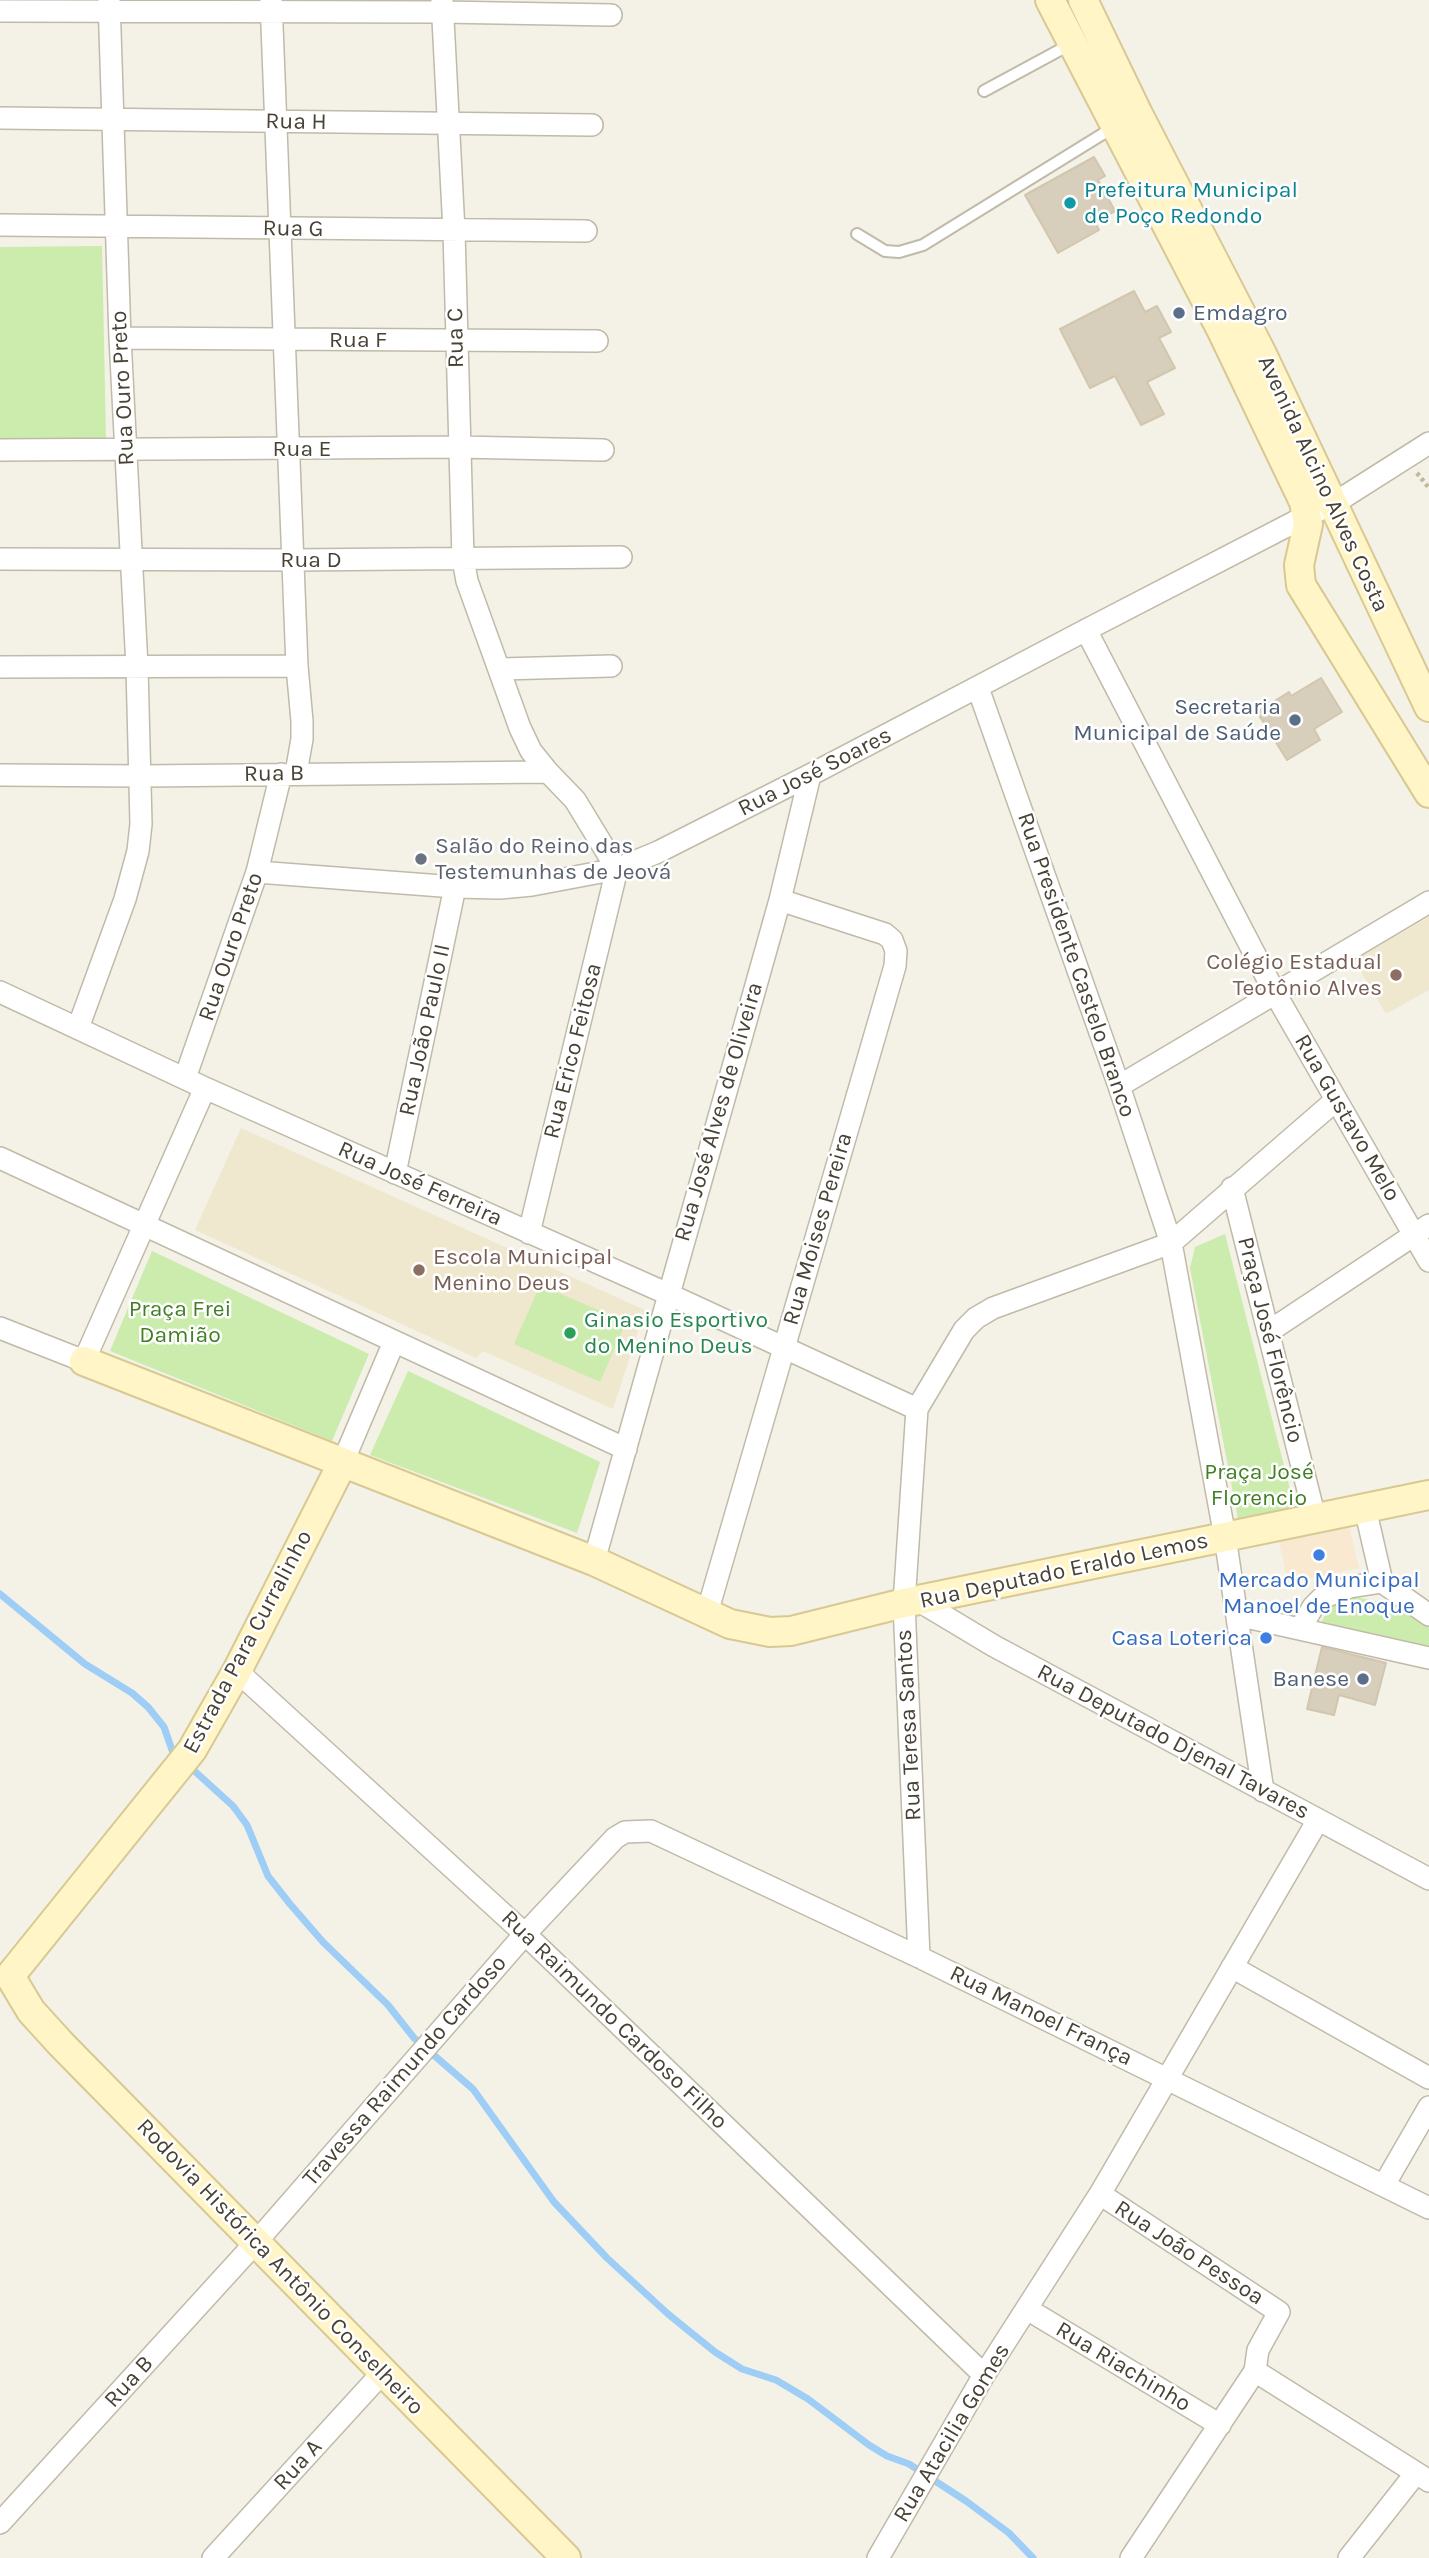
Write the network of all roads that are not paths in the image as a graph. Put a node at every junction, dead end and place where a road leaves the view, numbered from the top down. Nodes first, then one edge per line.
1 (1050, 0) edge
2 (1083, 0) edge
3 (109, 6) edge
4 (271, 6) edge
5 (442, 6) edge
6 (0, 11) edge
7 (611, 15) dead end
8 (1085, 36) junction
9 (984, 91) dead end
10 (0, 118) edge
11 (112, 120) junction
12 (1127, 120) junction
13 (276, 121) junction
14 (448, 124) junction
15 (592, 125) dead end
16 (0, 225) edge
17 (116, 226) junction
18 (280, 228) junction
19 (454, 231) junction
20 (586, 232) dead end
21 (857, 234) dead end
22 (120, 338) junction
23 (283, 340) junction
24 (456, 340) junction
25 (597, 341) dead end
26 (1429, 443) edge
27 (459, 447) junction
28 (288, 449) junction
29 (0, 450) edge
30 (125, 450) junction
31 (603, 450) dead end
32 (1321, 509) junction
33 (621, 557) dead end
34 (0, 559) edge
35 (463, 559) junction
36 (132, 560) junction
37 (294, 560) junction
38 (1086, 630) junction
39 (297, 666) junction
40 (611, 666) dead end
41 (0, 667) edge
42 (137, 667) junction
43 (501, 670) junction
44 (978, 688) junction
45 (1429, 707) edge
46 (548, 772) junction
47 (288, 774) junction
48 (0, 775) edge
49 (810, 775) junction
50 (141, 776) junction
51 (1426, 782) edge
52 (617, 869) junction
53 (257, 872) junction
54 (455, 887) junction
55 (779, 900) junction
56 (1429, 902) edge
57 (0, 992) edge
58 (1276, 995) junction
59 (78, 1028) junction
60 (185, 1079) junction
61 (1119, 1086) junction
62 (205, 1088) junction
63 (1336, 1100) junction
64 (0, 1158) edge
65 (395, 1173) junction
66 (1232, 1188) junction
67 (145, 1224) junction
68 (1422, 1229) edge
69 (529, 1234) junction
70 (1171, 1243) junction
71 (1429, 1261) edge
72 (668, 1294) junction
73 (0, 1328) edge
74 (1268, 1332) junction
75 (394, 1342) junction
76 (784, 1347) junction
77 (84, 1361) junction
78 (917, 1409) junction
79 (626, 1449) junction
80 (342, 1464) junction
81 (1429, 1495) edge
82 (1365, 1508) junction
83 (1315, 1518) junction
84 (1225, 1537) junction
85 (594, 1561) junction
86 (1382, 1582) junction
87 (911, 1602) junction
88 (707, 1613) junction
89 (1237, 1615) junction
90 (1429, 1615) edge
91 (1300, 1629) junction
92 (1429, 1658) edge
93 (237, 1671) junction
94 (1263, 1791) junction
95 (1318, 1820) junction
96 (650, 1831) joint
97 (1429, 1880) edge
98 (525, 1934) junction
99 (919, 1956) junction
100 (1232, 1967) junction
101 (5, 1976) edge
102 (1167, 2077) junction
103 (1429, 2078) edge
104 (1429, 2107) edge
105 (1384, 2185) junction
106 (1100, 2194) junction
107 (1429, 2208) edge
108 (257, 2241) junction
109 (1027, 2309) junction
110 (1255, 2371) junction
111 (383, 2372) junction
112 (984, 2375) junction
113 (1220, 2425) junction
114 (1423, 2477) edge
115 (0, 2523) edge
116 (552, 2553) edge
117 (213, 2558) edge
118 (878, 2558) edge
119 (1131, 2558) edge
120 (1349, 2558) edge

1 - 8 street, Avenida Alcino Alves Costa
2 - 8 street, Avenida Alcino Alves Costa
3 - 4 street
3 - 6 street
3 - 11 street, Rua Ouro Preto
4 - 5 street
4 - 13 street, Rua Ouro Preto
5 - 7 street
5 - 14 street, Rua C
8 - 9 lane
8 - 12 street, Avenida Alcino Alves Costa
10 - 11 street, Rua H
11 - 13 street, Rua H
11 - 17 street, Rua Ouro Preto
12 - 21 lane
12 - 32 street, Avenida Alcino Alves Costa
13 - 14 street, Rua H
13 - 18 street, Rua Ouro Preto
14 - 15 street, Rua H
14 - 19 street, Rua C
16 - 17 street, Rua G
17 - 18 street, Rua G
17 - 22 street, Rua Ouro Preto
18 - 19 street, Rua G
18 - 23 street, Rua Ouro Preto
19 - 20 street, Rua G
19 - 24 street, Rua C
22 - 23 street, Rua F
22 - 30 street, Rua Ouro Preto
23 - 24 street, Rua F
23 - 28 street, Rua Ouro Preto
24 - 25 street, Rua F
24 - 27 street, Rua C
26 - 32 street, Rua José Soares
27 - 28 street, Rua E
27 - 31 street, Rua E
27 - 35 street, Rua C
28 - 30 street, Rua E
28 - 37 street, Rua Ouro Preto
29 - 30 street, Rua E
30 - 36 street, Rua Ouro Preto
32 - 38 street, Rua José Soares
32 - 45 street, Avenida Alcino Alves Costa
32 - 51 street, Avenida Alcino Alves Costa
33 - 35 street, Rua D
34 - 36 street, Rua D
35 - 37 street, Rua D
35 - 43 street, Rua C
36 - 37 street, Rua D
36 - 42 street, Rua Ouro Preto
37 - 39 street, Rua Ouro Preto
38 - 44 street, Rua José Soares
38 - 58 street, Rua Gustavo Melo
39 - 42 street
39 - 47 street, Rua Ouro Preto
40 - 43 street
41 - 42 street
42 - 50 street, Rua Ouro Preto
43 - 46 street, Rua C
44 - 49 street, Rua José Soares
44 - 61 street, Rua Presidente Castelo Branco
46 - 47 street, Rua B
46 - 52 street, Rua C
47 - 50 street, Rua B
47 - 53 street, Rua Ouro Preto
48 - 50 street, Rua B
49 - 52 street, Rua José Soares
49 - 55 street, Rua José Alves de Oliveira
50 - 59 street, Rua Ouro Preto
52 - 54 street, Rua José Soares
52 - 69 street, Rua Erico Feitosa
53 - 54 street, Rua José Soares
53 - 60 street, Rua Ouro Preto
54 - 65 street, Rua João Paulo II
55 - 72 street, Rua José Alves de Oliveira
55 - 76 street, Rua Moises Pereira
56 - 58 street
57 - 59 street, Rua José Ferreira
58 - 61 street
58 - 63 street, Rua Gustavo Melo
59 - 60 street, Rua José Ferreira
60 - 62 street, Rua José Ferreira
61 - 70 street, Rua Presidente Castelo Branco
62 - 65 street, Rua José Ferreira
62 - 67 street
63 - 66 street
63 - 68 street, Rua Gustavo Melo
64 - 67 street
65 - 69 street, Rua José Ferreira
66 - 70 street
66 - 74 street, Praça José Florêncio
67 - 75 street
67 - 77 street
68 - 71 street, Rua Gustavo Melo
68 - 74 street
69 - 72 street, Rua José Ferreira
70 - 78 street
70 - 84 street
72 - 76 street, Rua José Ferreira
72 - 79 street, Rua José Alves de Oliveira
73 - 77 street
74 - 83 street, Praça José Florêncio
75 - 79 street
75 - 80 street
76 - 78 street, Rua José Ferreira
76 - 88 street, Rua Moises Pereira
77 - 80 street
78 - 87 street, Rua Teresa Santos
79 - 85 street
80 - 85 street
80 - 93 street, Estrada Para Curralinho
81 - 82 street
82 - 83 street
82 - 86 street
83 - 84 street
84 - 87 street, Rua Deputado Eraldo Lemos
84 - 89 street
85 - 88 street
86 - 90 street
86 - 91 street
87 - 88 street, Rua Deputado Eraldo Lemos
87 - 94 street, Rua Deputado Djenal Tavares
87 - 99 street, Rua Teresa Santos
89 - 91 street
89 - 94 street
91 - 92 street
93 - 98 street, Rua Raimundo Cardoso Filho
93 - 101 street, Estrada Para Curralinho
94 - 95 street, Rua Deputado Djenal Tavares
95 - 97 street, Rua Deputado Djenal Tavares
95 - 100 street, Rua Atacilia Gomes
96 - 98 street, Travessa Raimundo Cardoso
96 - 99 street, Rua Manoel França
98 - 108 street, Travessa Raimundo Cardoso
98 - 112 street, Rua Raimundo Cardoso Filho
99 - 102 street, Rua Manoel França
100 - 102 street, Rua Atacilia Gomes
100 - 103 street
101 - 108 street, Rodovia Histórica Antônio Conselheiro
102 - 105 street, Rua Manoel França
102 - 106 street, Rua Atacilia Gomes
104 - 105 street
105 - 107 street, Rua Manoel França
106 - 109 street, Rua Atacilia Gomes
106 - 110 street, Rua João Pessoa
108 - 111 street, Rodovia Histórica Antônio Conselheiro
108 - 115 street, Rua B
109 - 112 street, Rua Atacilia Gomes
109 - 113 street, Rua Riachinho
110 - 113 street
110 - 114 street
111 - 116 street, Rodovia Histórica Antônio Conselheiro
111 - 117 street, Rua A
112 - 118 street, Rua Atacilia Gomes
113 - 119 street
114 - 120 street

